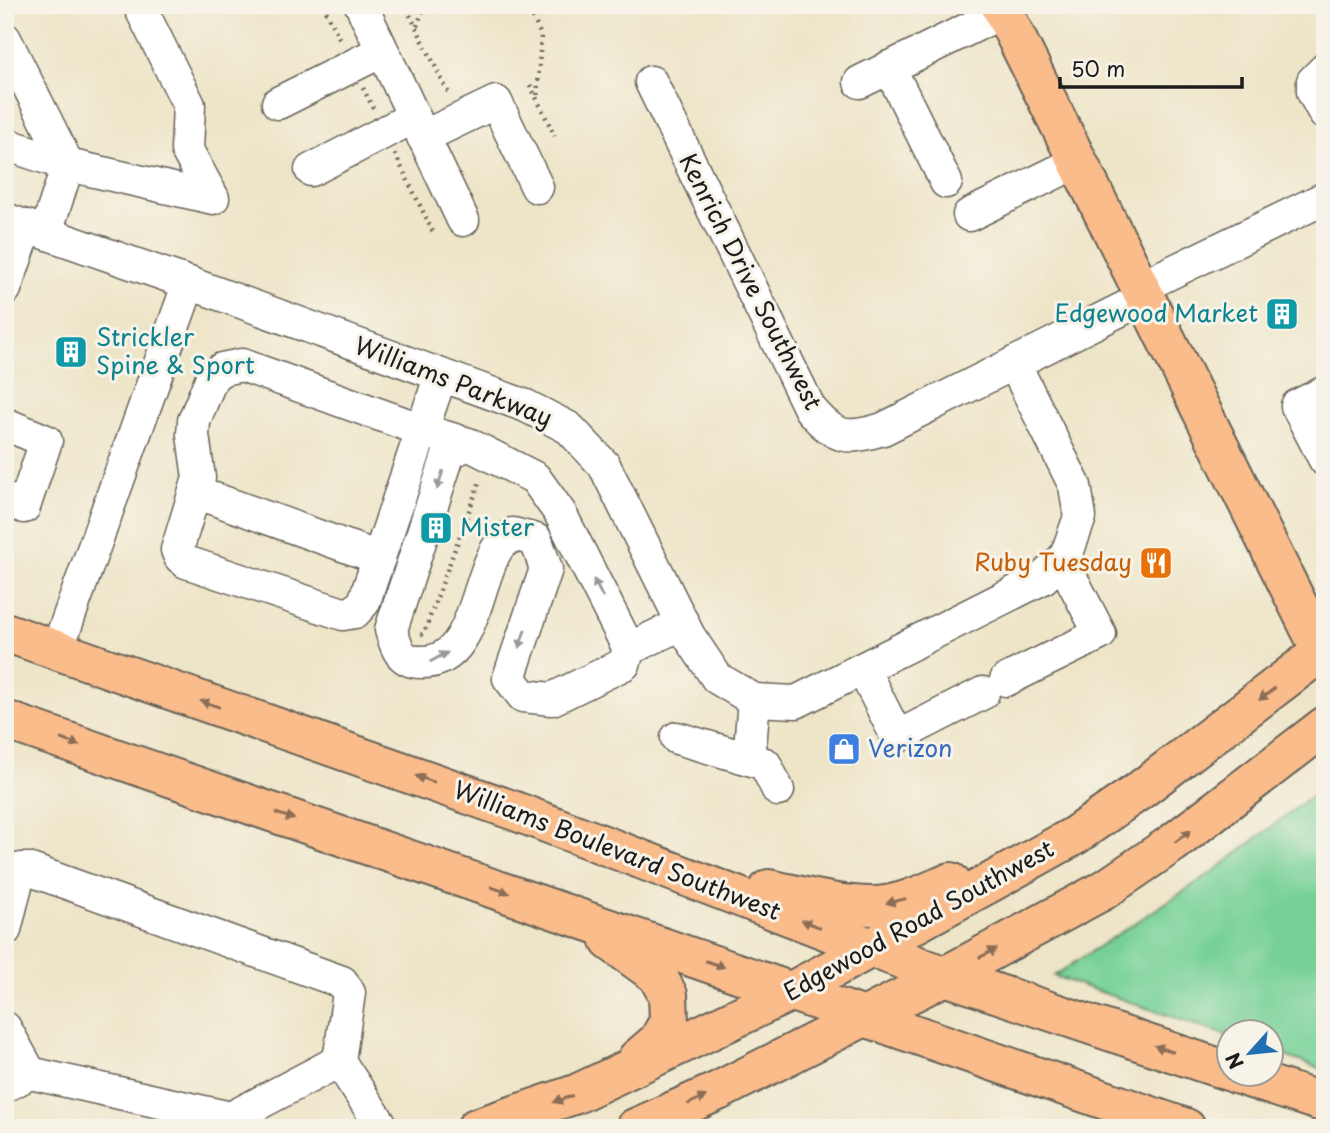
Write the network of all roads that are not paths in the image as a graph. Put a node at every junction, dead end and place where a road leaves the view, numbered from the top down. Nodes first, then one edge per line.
1 (139, 5) edge
2 (361, 5) edge
3 (1001, 9) edge
4 (5, 39) edge
5 (383, 51) junction
6 (890, 67) junction
7 (1325, 69) edge
8 (651, 82) dead end
9 (860, 82) dead end
10 (278, 103) dead end
11 (1325, 114) edge
12 (419, 127) junction
13 (5, 144) edge
14 (1077, 162) junction
15 (68, 165) junction
16 (311, 170) dead end
17 (946, 182) dead end
18 (537, 187) dead end
19 (1325, 198) edge
20 (969, 215) dead end
21 (463, 220) dead end
22 (26, 226) edge
23 (189, 283) junction
24 (5, 289) edge
25 (1142, 293) junction
26 (1014, 363) junction
27 (441, 375) junction
28 (1325, 392) edge
29 (5, 424) edge
30 (422, 430) junction
31 (478, 449) junction
32 (1325, 460) edge
33 (194, 492) junction
34 (5, 499) edge
35 (379, 558) junction
36 (1062, 560) junction
37 (686, 630) junction
38 (5, 632) edge
39 (629, 649) junction
40 (57, 650) junction
41 (1323, 653) edge
42 (863, 669) junction
43 (754, 700) junction
44 (5, 720) edge
45 (1325, 726) edge
46 (677, 738) dead end
47 (748, 759) junction
48 (778, 790) dead end
49 (1074, 836) junction
50 (673, 872) junction
51 (574, 916) junction
52 (5, 930) edge
53 (870, 947) junction
54 (945, 976) junction
55 (792, 991) junction
56 (865, 1016) junction
57 (5, 1028) edge
58 (339, 1061) junction
59 (1214, 1066) edge
60 (625, 1070) junction
61 (18, 1079) edge
62 (1280, 1088) edge
63 (1325, 1103) edge
64 (383, 1128) edge
65 (476, 1128) edge
66 (635, 1128) edge
67 (1186, 1128) edge

1 - 15 street
2 - 5 street
3 - 6 street
3 - 14 main road
4 - 15 street
5 - 10 street
5 - 12 street
6 - 9 street
6 - 17 street
7 - 11 street
8 - 26 street, Kenrich Drive Southwest
12 - 16 street
12 - 18 street
12 - 21 street
13 - 15 street
14 - 20 street
14 - 25 main road
15 - 22 street
19 - 25 street, Kenrich Drive Southwest
22 - 23 street, Williams Parkway
22 - 24 street
23 - 27 street, Williams Parkway
23 - 40 street
25 - 26 street, Kenrich Drive Southwest
25 - 41 main road
26 - 36 street
27 - 30 street
27 - 37 street, Williams Parkway
28 - 32 street
29 - 34 street
30 - 31 street
30 - 33 street
30 - 35 street
39 -> 31 street
31 -> 39 street
33 - 35 street
33 - 35 street
36 - 42 street
36 - 42 street
37 - 39 street
37 - 43 street, Williams Parkway
38 - 40 main road, Williams Boulevard Southwest
50 -> 40 main road, Williams Boulevard Southwest
41 -> 49 main road, Edgewood Road Southwest
42 - 43 street
43 - 47 street
44 -> 51 main road
54 -> 45 main road
46 - 47 street
47 - 48 street
49 -> 50 main road
49 - 53 main road, Edgewood Road Southwest
53 -> 50 main road, Williams Boulevard Southwest
51 -> 55 main road
51 - 60 main road
52 - 58 street
53 - 54 main road, Williams Boulevard Southwest
53 - 55 main road, Edgewood Road Southwest
54 - 56 main road
59 -> 54 main road, Williams Boulevard Southwest
55 - 56 main road
55 - 60 main road, Edgewood Road Southwest
66 -> 56 main road
56 - 67 main road
57 - 61 street
58 - 61 street
58 - 64 street
60 -> 65 main road, Edgewood Road Southwest
62 - 63 main road

